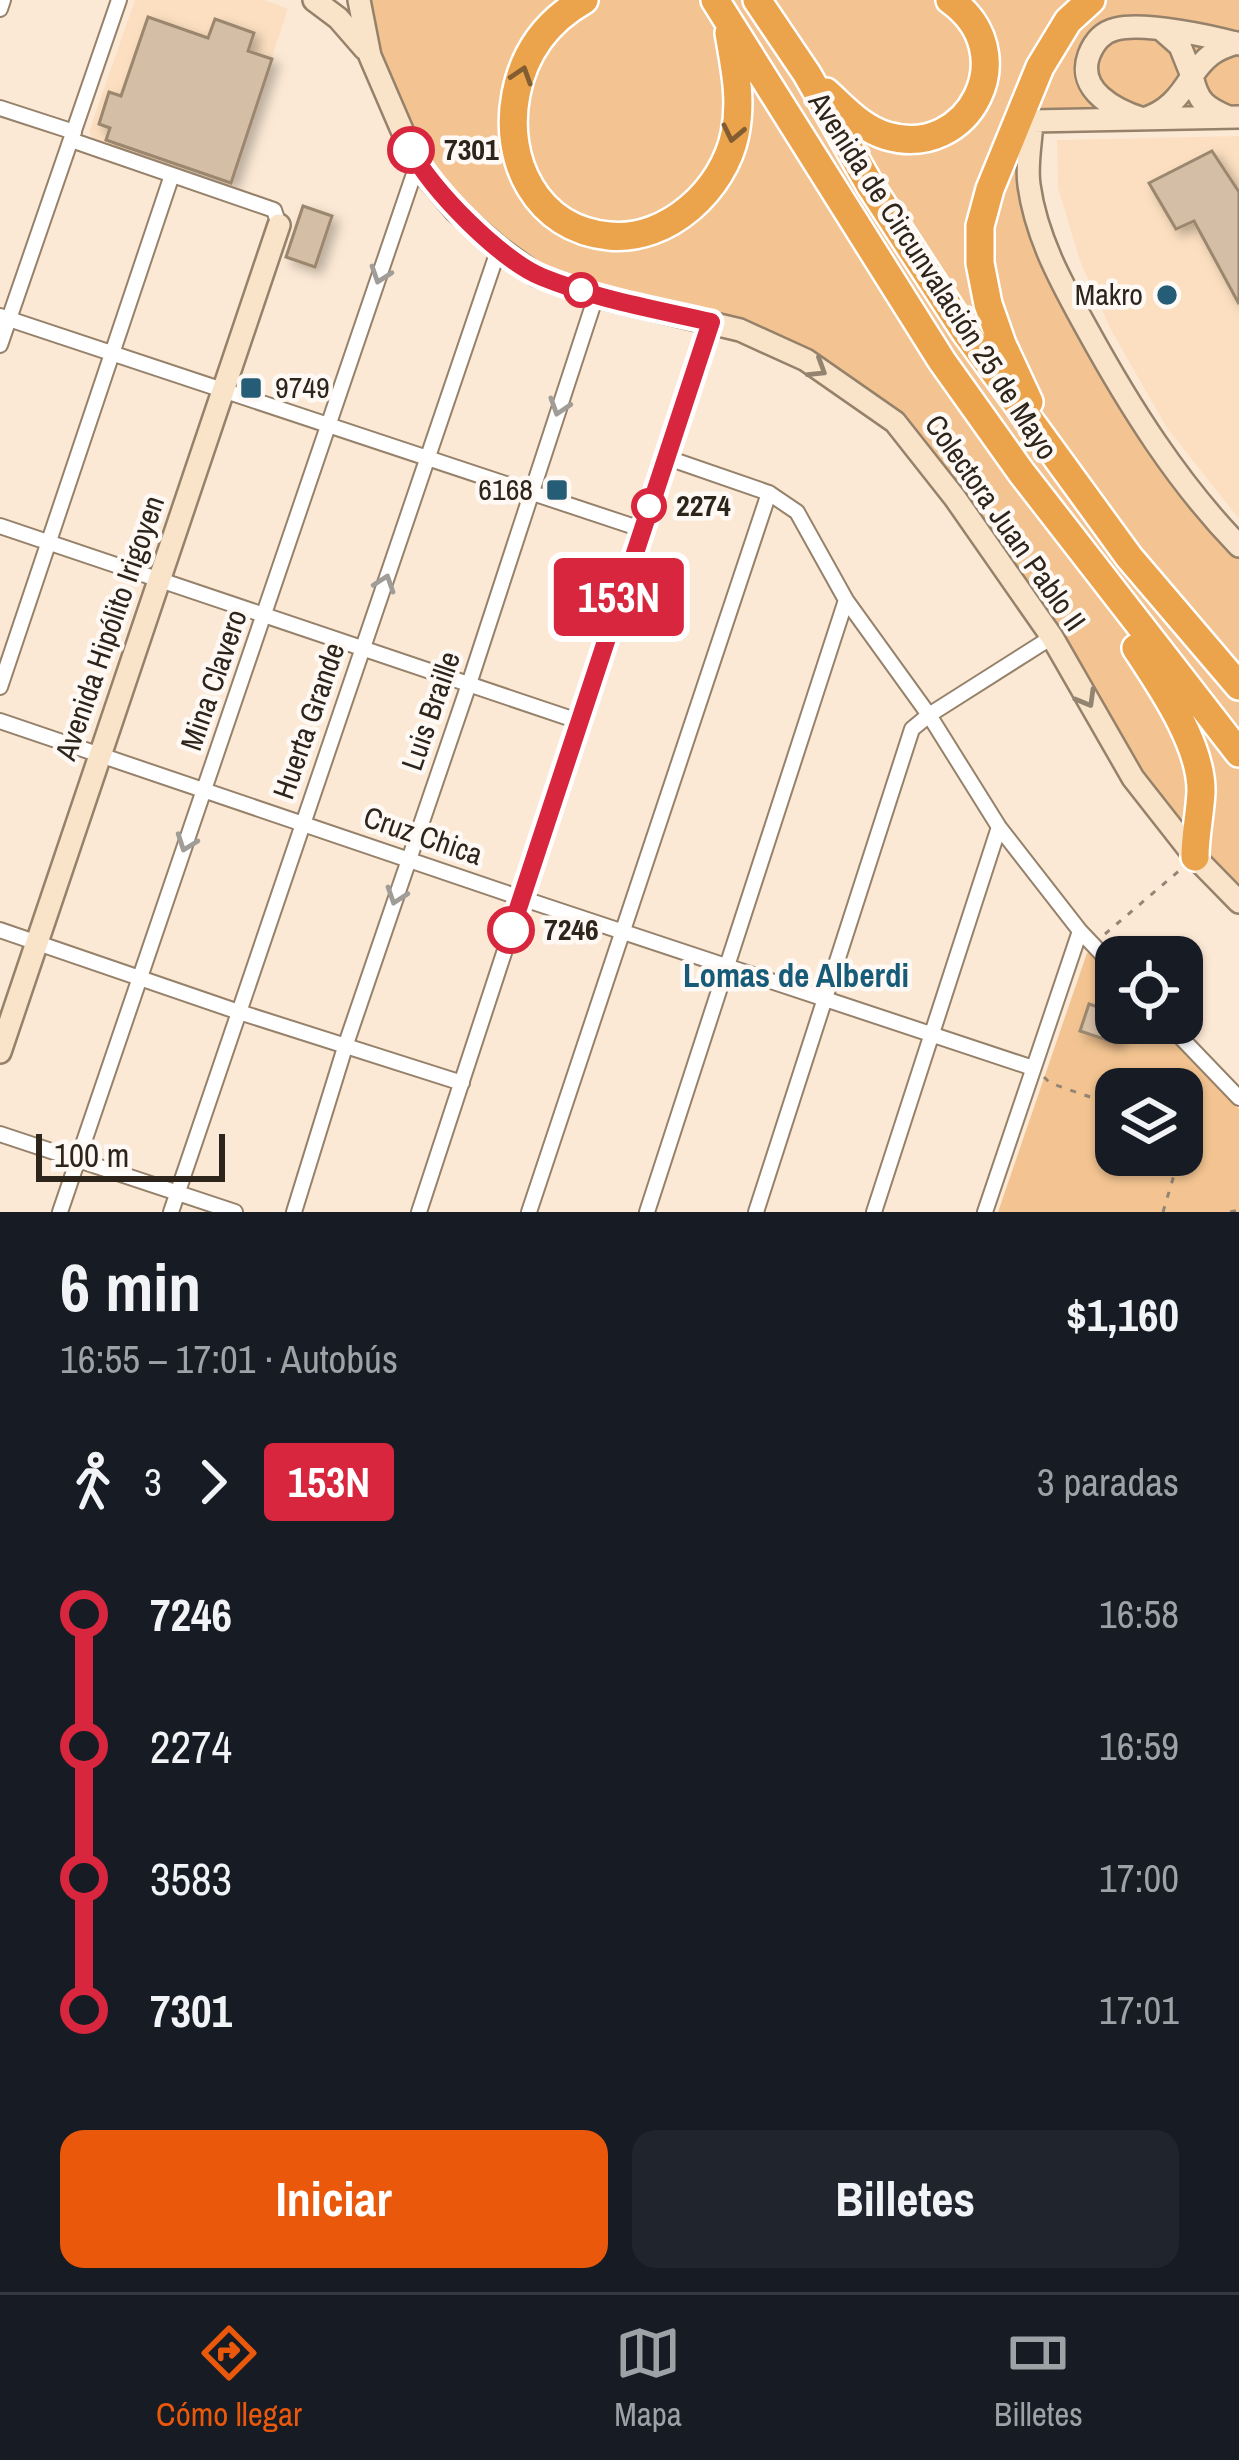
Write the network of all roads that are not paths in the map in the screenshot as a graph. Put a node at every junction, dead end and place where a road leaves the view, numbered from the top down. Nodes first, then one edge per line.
1 (3, 0) edge
2 (119, 0) edge
3 (314, 0) edge
4 (359, 0) edge
5 (584, 0) edge
6 (757, 0) edge
7 (950, 0) edge
8 (1091, 0) edge
9 (0, 9) edge
10 (721, 9) edge
11 (1162, 31) junction
12 (1238, 44) edge
13 (370, 56) junction
14 (1040, 67) junction
15 (807, 74) junction
16 (1192, 76) junction
17 (0, 108) edge
18 (1234, 117) edge
19 (1143, 119) junction
20 (1032, 121) junction
21 (72, 136) junction
22 (418, 165) junction
23 (172, 175) junction
24 (279, 224) joint
25 (499, 248) junction
26 (596, 296) junction
27 (4, 318) edge
28 (711, 322) junction
29 (0, 345) edge
30 (112, 353) junction
31 (223, 390) junction
32 (329, 425) junction
33 (1046, 445) junction
34 (665, 457) junction
35 (427, 458) junction
36 (532, 492) junction
37 (769, 493) junction
38 (0, 526) edge
39 (641, 529) junction
40 (48, 542) junction
41 (1239, 546) edge
42 (159, 580) junction
43 (846, 600) junction
44 (1121, 604) junction
45 (264, 615) junction
46 (1052, 638) junction
47 (362, 648) junction
48 (469, 684) junction
49 (0, 686) edge
50 (1239, 686) edge
51 (929, 715) junction
52 (0, 721) edge
53 (578, 721) junction
54 (1239, 752) edge
55 (98, 754) junction
56 (205, 790) junction
57 (303, 824) junction
58 (999, 827) junction
59 (1195, 857) junction
60 (408, 860) junction
61 (521, 898) junction
62 (1239, 902) edge
63 (0, 929) edge
64 (622, 932) junction
65 (1080, 932) junction
66 (37, 942) junction
67 (1095, 947) edge
68 (727, 966) junction
69 (139, 977) junction
70 (825, 999) junction
71 (239, 1012) junction
72 (933, 1034) junction
73 (346, 1044) junction
74 (1187, 1044) edge
75 (0, 1052) edge
76 (1034, 1068) junction
77 (462, 1083) junction
78 (1239, 1098) edge
79 (0, 1133) edge
80 (79, 1160) junction
81 (177, 1193) junction
82 (61, 1212) edge
83 (171, 1212) edge
84 (236, 1212) edge
85 (294, 1212) edge
86 (419, 1212) edge
87 (529, 1212) edge
88 (647, 1212) edge
89 (756, 1212) edge
90 (874, 1212) edge
91 (985, 1212) edge

1 - 9 street
2 - 21 street
3 - 13 main road
4 - 13 main road, Colectora Juan Pablo II
10 -> 5 highway
6 - 15 highway, Avenida de Circunvalación 25 de Mayo
7 - 15 highway
8 - 14 highway
10 - 44 highway, Avenida de Circunvalación 25 de Mayo
11 - 12 main road
11 - 16 main road
11 - 19 main road
12 - 16 main road
13 - 22 main road, Colectora Juan Pablo II
14 - 20 highway
14 - 33 highway
15 - 33 highway, Avenida de Circunvalación 25 de Mayo
16 - 18 main road
16 - 19 main road
17 - 21 street
18 - 19 main road
19 - 20 main road
20 - 41 main road
21 - 23 street
21 - 27 street
22 - 25 main road, Colectora Juan Pablo II
22 -> 32 street, Mina Clavero
23 - 24 street
23 - 30 street
24 - 31 main road, Avenida Hipólito Irigoyen
25 - 26 main road, Colectora Juan Pablo II
25 - 35 street, Huerta Grande
26 - 28 main road, Colectora Juan Pablo II
26 -> 36 street, Luis Braille
27 - 29 street
27 - 30 street
28 - 34 street
28 -> 46 main road, Colectora Juan Pablo II
30 - 31 street
30 - 40 street
31 - 32 street
31 - 42 main road, Avenida Hipólito Irigoyen
32 - 35 street
32 - 45 street, Mina Clavero
33 - 50 highway, Avenida de Circunvalación 25 de Mayo
34 - 37 street
34 - 39 street
35 - 36 street
47 -> 35 street, Huerta Grande
36 - 39 street
36 - 48 street, Luis Braille
37 - 43 street
37 - 64 street
38 - 40 street
39 - 53 street
40 - 42 street
40 - 49 street
42 - 45 street
42 - 55 main road, Avenida Hipólito Irigoyen
43 - 51 street
43 - 68 street
44 - 54 highway, Avenida de Circunvalación 25 de Mayo
44 - 59 highway
45 - 47 street
45 - 56 street, Mina Clavero
46 - 51 street
46 -> 59 main road, Colectora Juan Pablo II
47 - 48 street
47 - 57 street, Huerta Grande
48 - 53 street
48 - 60 street, Luis Braille
51 - 58 street
51 - 70 street
52 - 55 street, Cruz Chica
53 - 61 street
55 - 56 street, Cruz Chica
55 - 66 main road, Avenida Hipólito Irigoyen
56 - 57 street, Cruz Chica
56 -> 69 street, Mina Clavero
57 - 60 street, Cruz Chica
57 - 71 street, Huerta Grande
58 - 65 street
58 - 72 street
59 - 62 main road, Colectora Juan Pablo II
60 - 61 street, Cruz Chica
60 -> 73 street, Luis Braille
61 - 64 street, Cruz Chica
61 - 77 street
63 - 66 street
64 - 68 street, Cruz Chica
64 - 87 street
65 - 67 street
65 - 76 street
66 - 69 street
66 - 75 main road, Avenida Hipólito Irigoyen
68 - 70 street, Cruz Chica
68 - 88 street
69 - 71 street
69 - 80 street, Mina Clavero
70 - 72 street, Cruz Chica
70 - 89 street
71 - 73 street
71 - 81 street, Huerta Grande
72 - 76 street, Cruz Chica
72 - 90 street
73 - 77 street
73 - 85 street, Luis Braille
74 - 78 street
76 - 91 street
77 - 86 street
79 - 80 street
80 - 81 street
80 - 82 street, Mina Clavero
81 - 83 street, Huerta Grande
81 - 84 street

